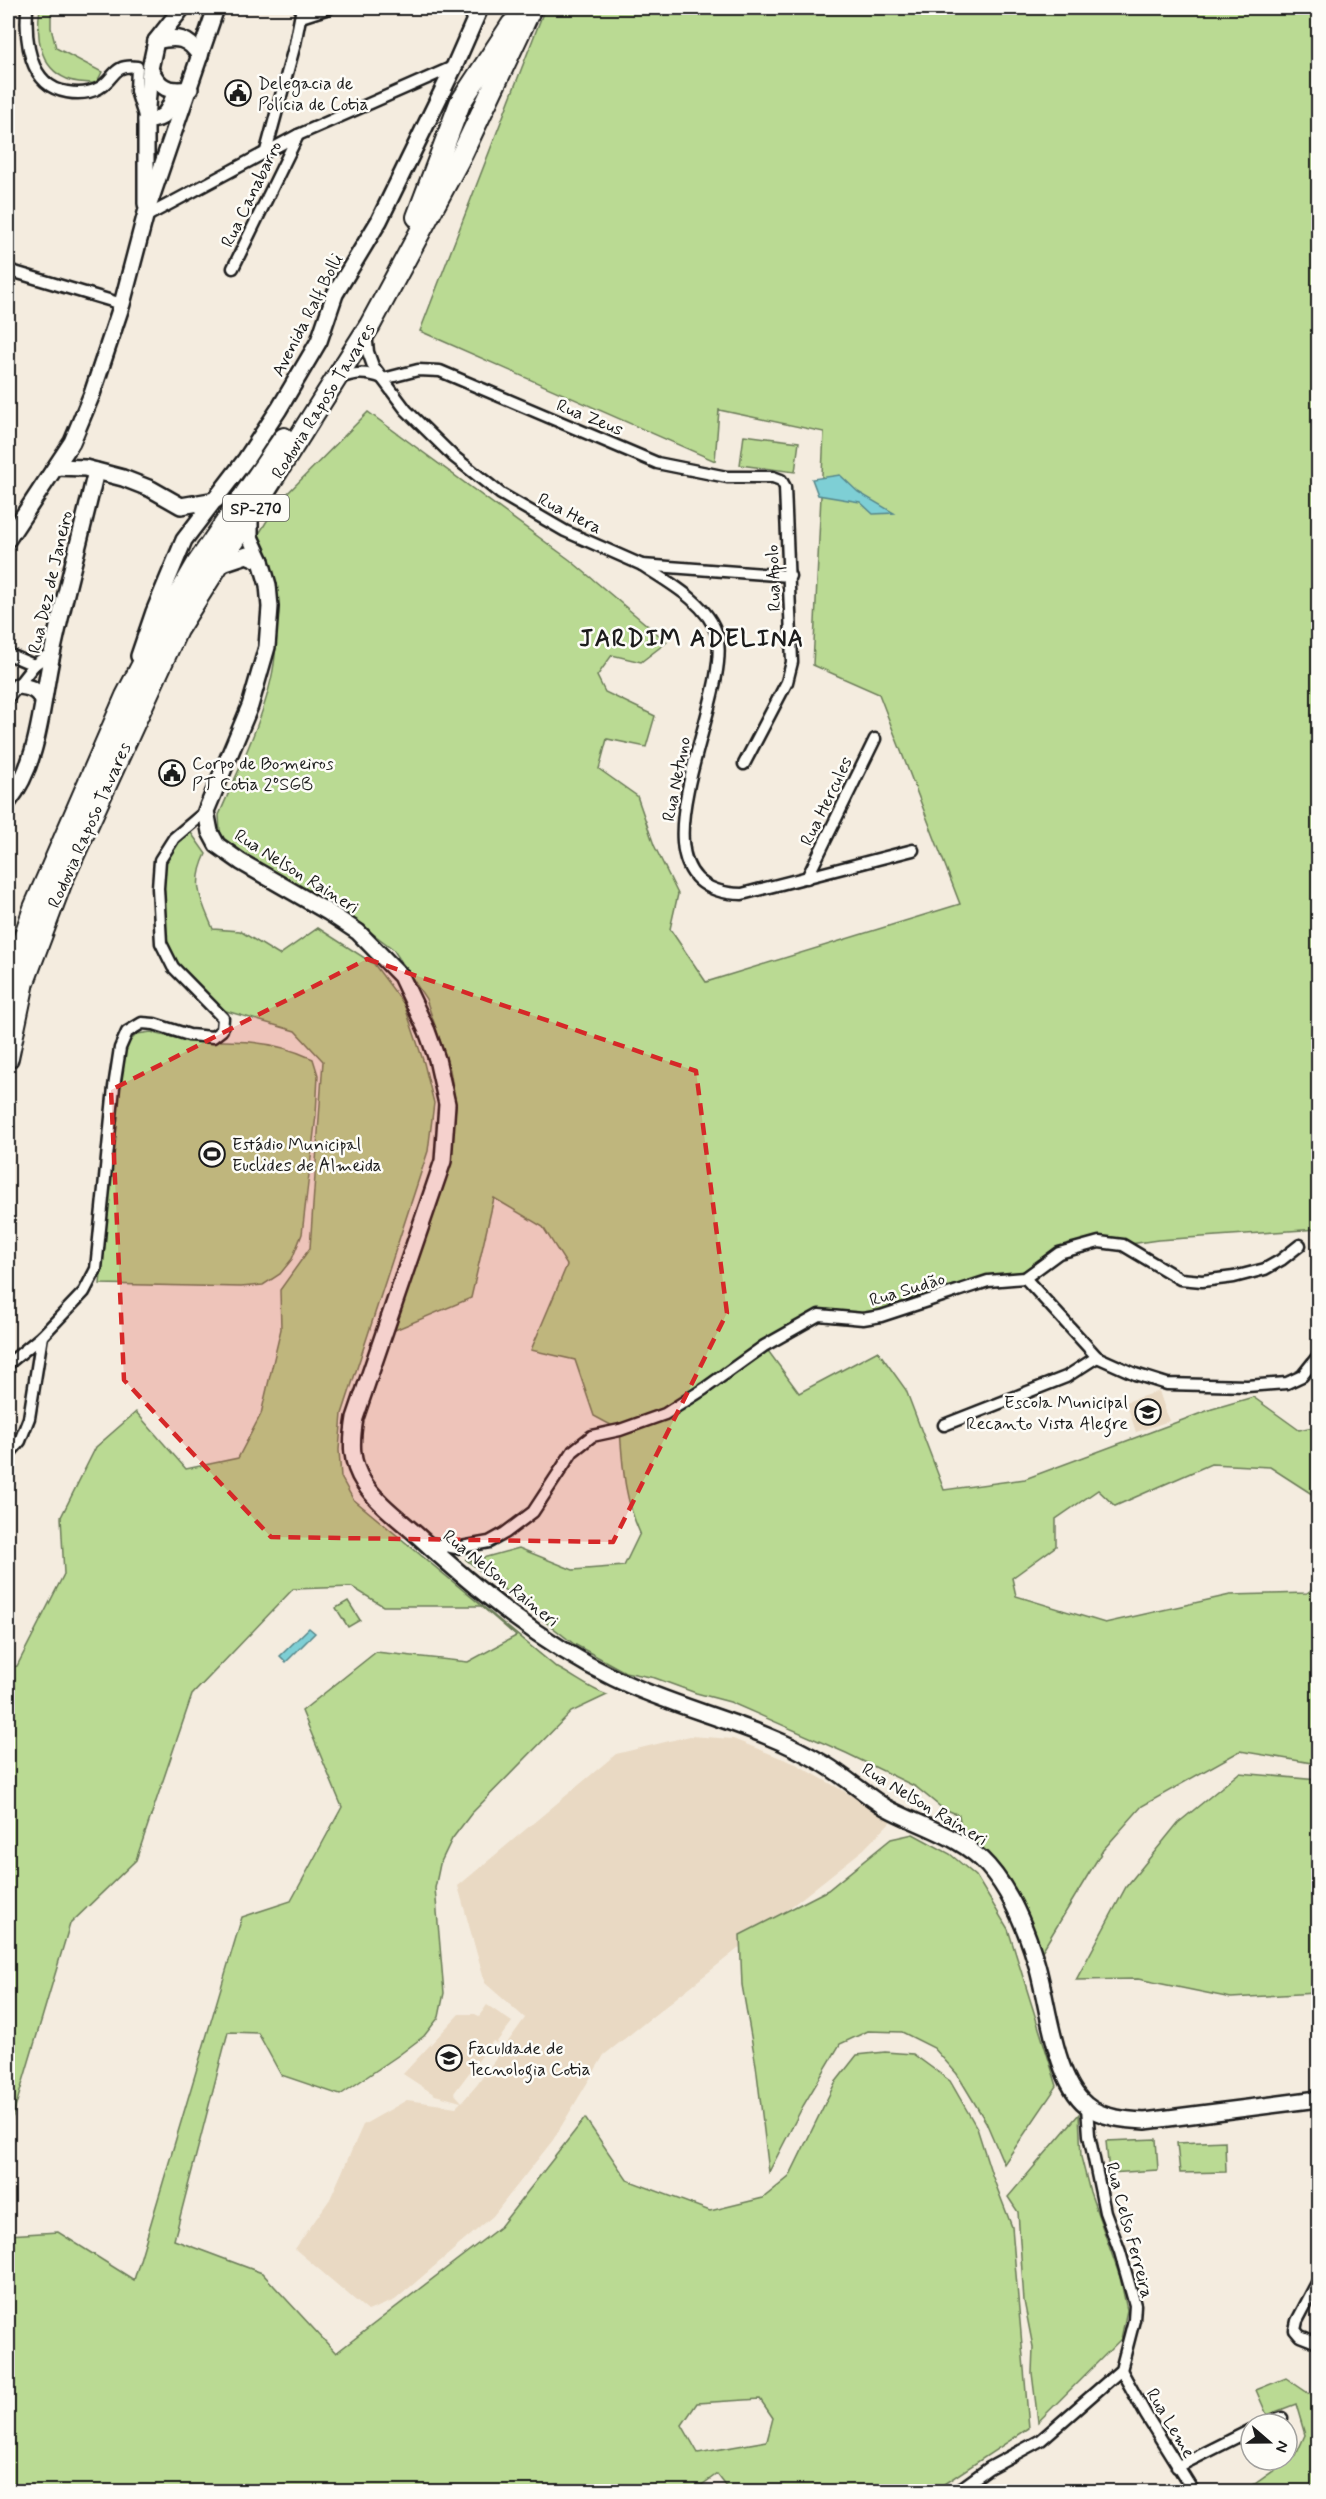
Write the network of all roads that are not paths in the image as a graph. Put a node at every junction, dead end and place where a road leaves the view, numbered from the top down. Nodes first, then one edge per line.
1 (27, 8) edge
2 (182, 8) edge
3 (216, 8) edge
4 (329, 8) edge
5 (480, 8) edge
6 (531, 8) edge
7 (302, 12) edge
8 (516, 16) edge
9 (156, 41) junction
10 (200, 56) junction
11 (455, 65) junction
12 (150, 69) junction
13 (183, 90) junction
14 (146, 120) junction
15 (298, 135) junction
16 (266, 151) junction
17 (145, 215) junction
18 (233, 268) dead end
19 (8, 270) edge
20 (122, 304) junction
21 (368, 329) junction
22 (338, 379) junction
23 (383, 379) junction
24 (72, 442) junction
25 (56, 467) junction
26 (91, 469) junction
27 (785, 487) joint
28 (216, 500) junction
29 (181, 506) junction
30 (250, 518) junction
31 (191, 531) junction
32 (8, 539) edge
33 (261, 561) junction
34 (220, 564) junction
35 (642, 565) junction
36 (790, 576) junction
37 (52, 652) junction
38 (8, 654) edge
39 (34, 665) junction
40 (18, 686) junction
41 (126, 696) junction
42 (8, 698) edge
43 (43, 700) junction
44 (875, 739) dead end
45 (744, 764) dead end
46 (8, 802) edge
47 (206, 811) junction
48 (913, 850) dead end
49 (807, 878) junction
50 (8, 985) edge
51 (8, 1058) edge
52 (1300, 1245) dead end
53 (1025, 1278) junction
54 (42, 1336) junction
55 (1318, 1356) edge
56 (1097, 1357) junction
57 (8, 1364) edge
58 (944, 1425) dead end
59 (8, 1455) edge
60 (424, 1542) junction
61 (1318, 2099) edge
62 (1087, 2107) junction
63 (1318, 2281) edge
64 (1318, 2343) edge
65 (1121, 2370) junction
66 (1239, 2436) edge
67 (1178, 2467) junction
68 (956, 2492) edge
69 (1194, 2492) edge

1 - 14 street
2 - 9 main road
3 - 10 main road
4 - 7 street
5 - 11 main road, Avenida Ralf Bolli
6 - 21 highway, Rodovia Raposo Tavares / SP-270
7 - 16 street
8 - 41 highway, Rodovia Raposo Tavares / SP-270
9 - 10 main road
9 - 12 main road
10 - 13 main road
11 - 15 street
11 - 28 main road, Avenida Ralf Bolli
12 - 13 main road
12 - 14 main road
13 - 14 main road
13 - 17 main road
14 - 17 main road
15 - 16 street
15 - 18 street, Rua Canabarro
16 - 17 street
17 - 20 main road
19 - 20 street
20 - 24 main road
21 - 22 highway, Rodovia Raposo Tavares / SP-270
21 - 23 street, Rua Hera
22 - 23 street
22 - 30 highway, Rodovia Raposo Tavares / SP-270
23 - 27 street, Rua Zeus
23 - 35 street, Rua Hera
24 - 25 main road
24 - 26 main road
25 - 26 main road
25 - 32 main road
26 - 29 main road
26 - 37 main road, Rua Dez de Janeiro
27 - 36 street, Rua Apolo
28 - 29 main road
28 - 31 main road, Avenida Ralf Bolli
29 - 31 main road
30 - 33 main road
30 - 34 highway, Rodovia Raposo Tavares / SP-270
31 - 41 main road, Avenida Ralf Bolli
33 - 34 main road
33 - 47 main road
34 - 51 highway, Rodovia Raposo Tavares / SP-270
35 - 36 street, Rua Hera
35 - 49 street, Rua Netuno
36 - 45 street, Rua Apolo
37 - 39 street
37 - 43 main road, Rua Dez de Janeiro
38 - 39 street
39 - 40 street
40 - 42 street
40 - 43 main road
41 - 50 highway, Rodovia Raposo Tavares / SP-270
43 - 46 main road, Rua Dez de Janeiro
44 - 49 street, Rua Hercules
47 - 54 street
47 - 60 main road, Rua Nelson Raineri
48 - 49 street, Rua Netuno
52 - 53 street
53 - 56 street
53 - 60 street, Rua Sudão
54 - 57 street
54 - 59 street
55 - 56 street
56 - 58 street
60 - 62 main road, Rua Nelson Raineri
61 - 62 main road
62 - 65 street, Rua Celso Ferreira
63 - 64 street
65 - 67 street, Rua Leme
65 - 68 street
66 - 67 street
67 - 69 street, Rua Leme

